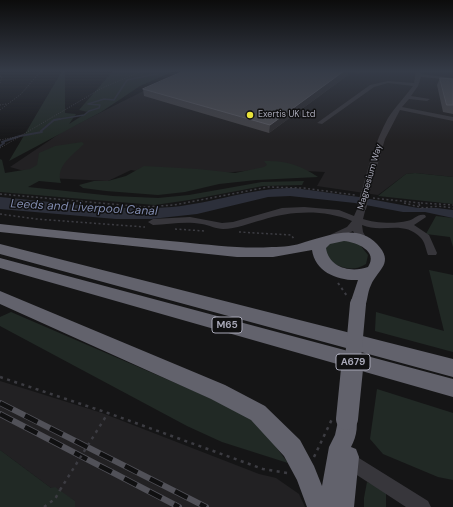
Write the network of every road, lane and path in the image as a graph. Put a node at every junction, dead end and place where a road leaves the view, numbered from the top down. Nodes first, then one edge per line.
1 (20, 95) edge
2 (91, 95) edge
3 (360, 95) edge
4 (407, 97) joint
5 (427, 99) dead end
6 (6, 104) junction
7 (0, 105) edge
8 (398, 108) junction
9 (0, 110) edge
10 (453, 119) edge
11 (320, 123) dead end
12 (17, 137) dead end
13 (0, 140) edge
14 (0, 148) edge
15 (0, 194) edge
16 (364, 195) junction
17 (402, 202) junction
18 (419, 203) junction
19 (432, 203) junction
20 (453, 205) edge
21 (438, 206) junction
22 (453, 208) edge
23 (421, 213) joint
24 (357, 220) junction
25 (153, 222) dead end
26 (406, 224) junction
27 (0, 228) edge
28 (329, 239) junction
29 (363, 241) junction
30 (0, 249) edge
31 (432, 253) dead end
32 (0, 263) edge
33 (373, 271) junction
34 (337, 272) junction
35 (0, 296) edge
36 (358, 304) junction
37 (453, 368) edge
38 (0, 377) edge
39 (453, 388) edge
40 (108, 413) junction
41 (343, 437) junction
42 (299, 476) junction
43 (44, 507) edge
44 (319, 507) edge
45 (330, 507) edge
46 (342, 507) edge
47 (422, 507) edge

1 - 6 path
2 - 14 path
3 - 11 street
4 - 5 street
4 - 8 street, Magnesium Way
6 - 7 path
6 - 9 path
8 - 10 street
8 - 16 street, Magnesium Way
12 - 13 path
15 - 16 path
16 - 17 path
16 - 24 street, Magnesium Way, bridge
17 - 18 path
17 - 21 path
18 - 19 path
18 - 23 path, bridge
19 - 20 path
19 - 21 path
21 - 22 path
23 - 26 street
24 - 25 street
24 - 26 street
24 - 28 street, Magnesium Way
24 - 29 street, Magnesium Way
26 - 31 street
27 - 28 highway
28 - 29 highway, A679
28 - 34 highway, A679
29 - 33 highway, A679
30 - 37 highway, M65
32 - 39 highway, M65
33 - 34 highway, A679
33 - 36 highway, A679
34 - 36 highway, A679
35 - 42 highway
36 - 41 highway, A679, bridge
38 - 40 path
40 - 42 path
40 - 43 path, bridge
41 - 42 path
41 - 45 highway, A679
41 - 46 highway, A679
41 - 47 street
42 - 44 highway

